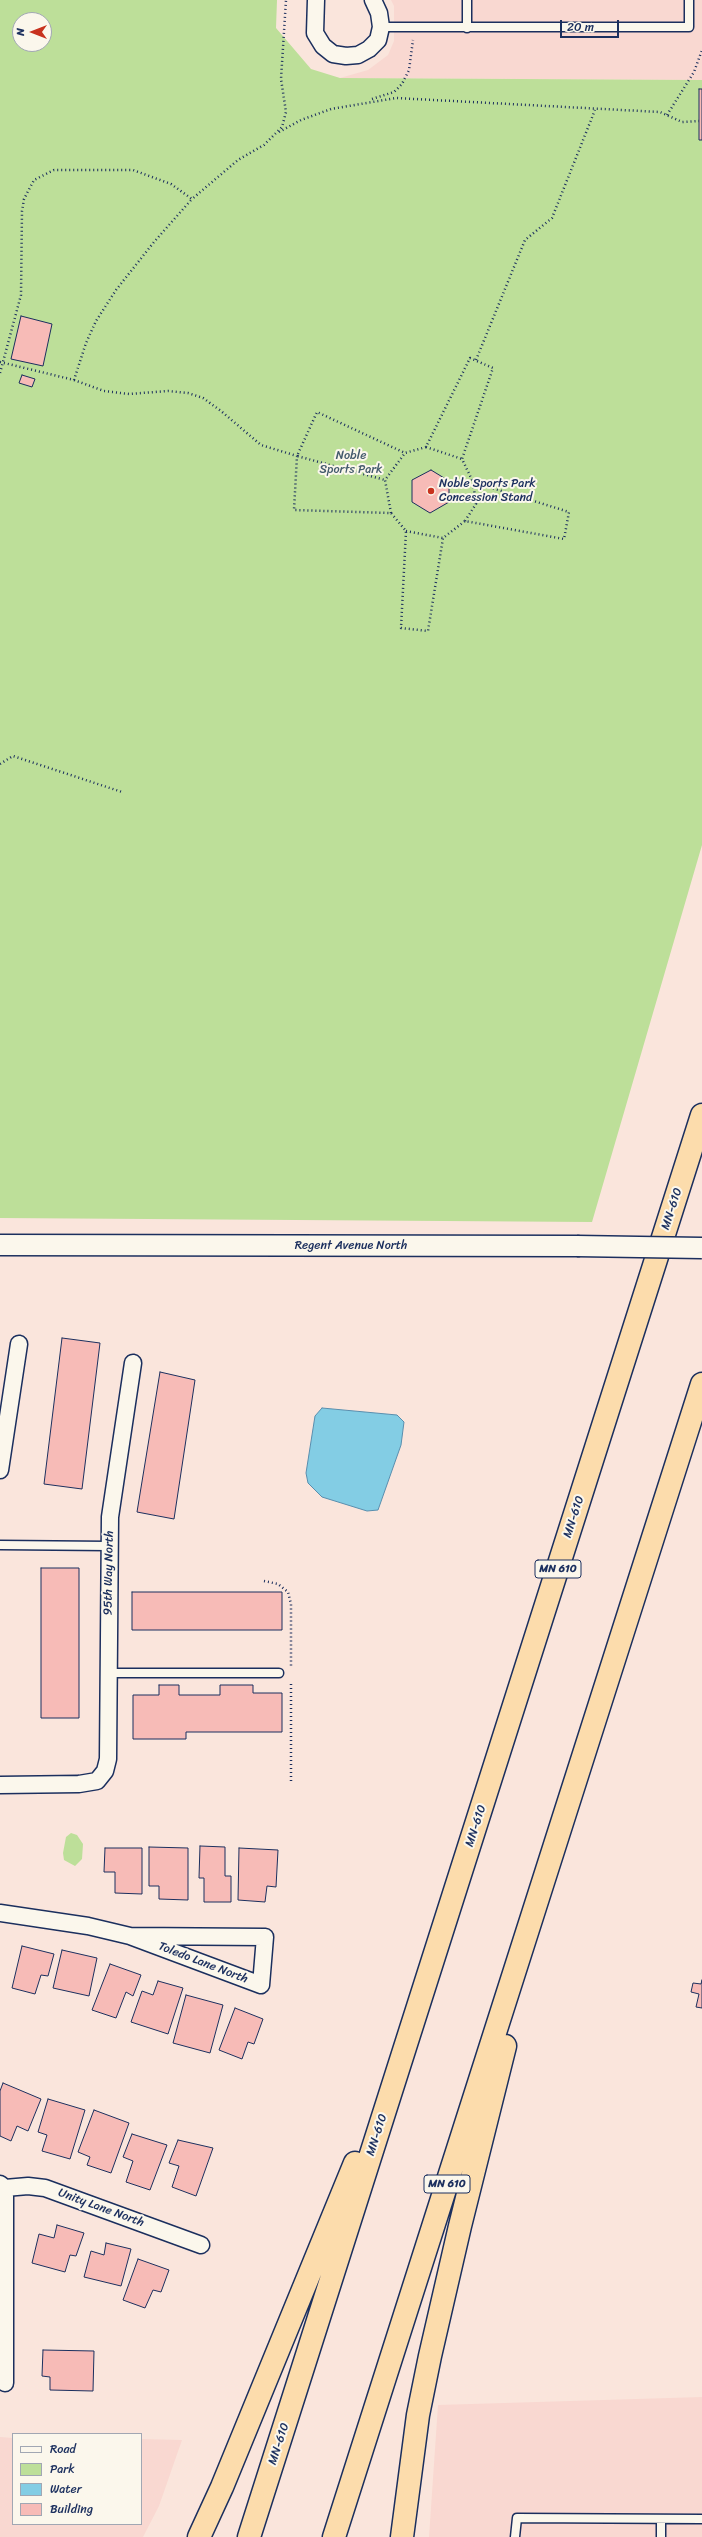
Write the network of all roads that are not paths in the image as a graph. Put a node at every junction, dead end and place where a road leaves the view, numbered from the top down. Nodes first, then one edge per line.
1 (316, 0) edge
2 (373, 0) edge
3 (467, 0) edge
4 (689, 0) edge
5 (381, 27) junction
6 (467, 28) junction
7 (702, 1115) edge
8 (0, 1245) edge
9 (702, 1248) edge
10 (19, 1344) dead end
11 (133, 1363) dead end
12 (702, 1384) edge
13 (0, 1470) edge
14 (0, 1545) edge
15 (108, 1546) junction
16 (108, 1673) junction
17 (279, 1673) dead end
18 (0, 1785) edge
19 (560, 1831) junction
20 (0, 1913) edge
21 (130, 1936) junction
22 (413, 2023) junction
23 (2, 2186) edge
24 (201, 2245) dead end
25 (2, 2383) edge
26 (412, 2463) junction
27 (661, 2519) junction
28 (702, 2519) edge
29 (199, 2537) edge
30 (249, 2537) edge
31 (334, 2537) edge
32 (402, 2537) edge
33 (413, 2537) edge
34 (515, 2537) edge
35 (661, 2537) edge

1 - 5 street
2 - 5 street
3 - 6 lane
4 - 6 lane
5 - 6 lane
7 - 22 highway, MN-610 / MN 610
8 - 9 street, Regent Avenue North, bridge
10 - 13 street
11 - 15 street, 95th Way North
12 - 19 highway, MN 610
14 - 15 lane
15 - 16 street, 95th Way North
16 - 17 lane
16 - 18 street, 95th Way North
19 - 26 highway
19 - 31 highway, MN 610
20 - 21 street, Toledo Lane North
21 - 21 street, Toledo Lane North
22 - 29 highway
22 - 30 highway, MN-610 / MN 610
23 - 24 street, Unity Lane North
23 - 25 street
26 - 32 highway
26 - 33 highway
27 - 28 lane
27 - 34 lane
27 - 35 lane

